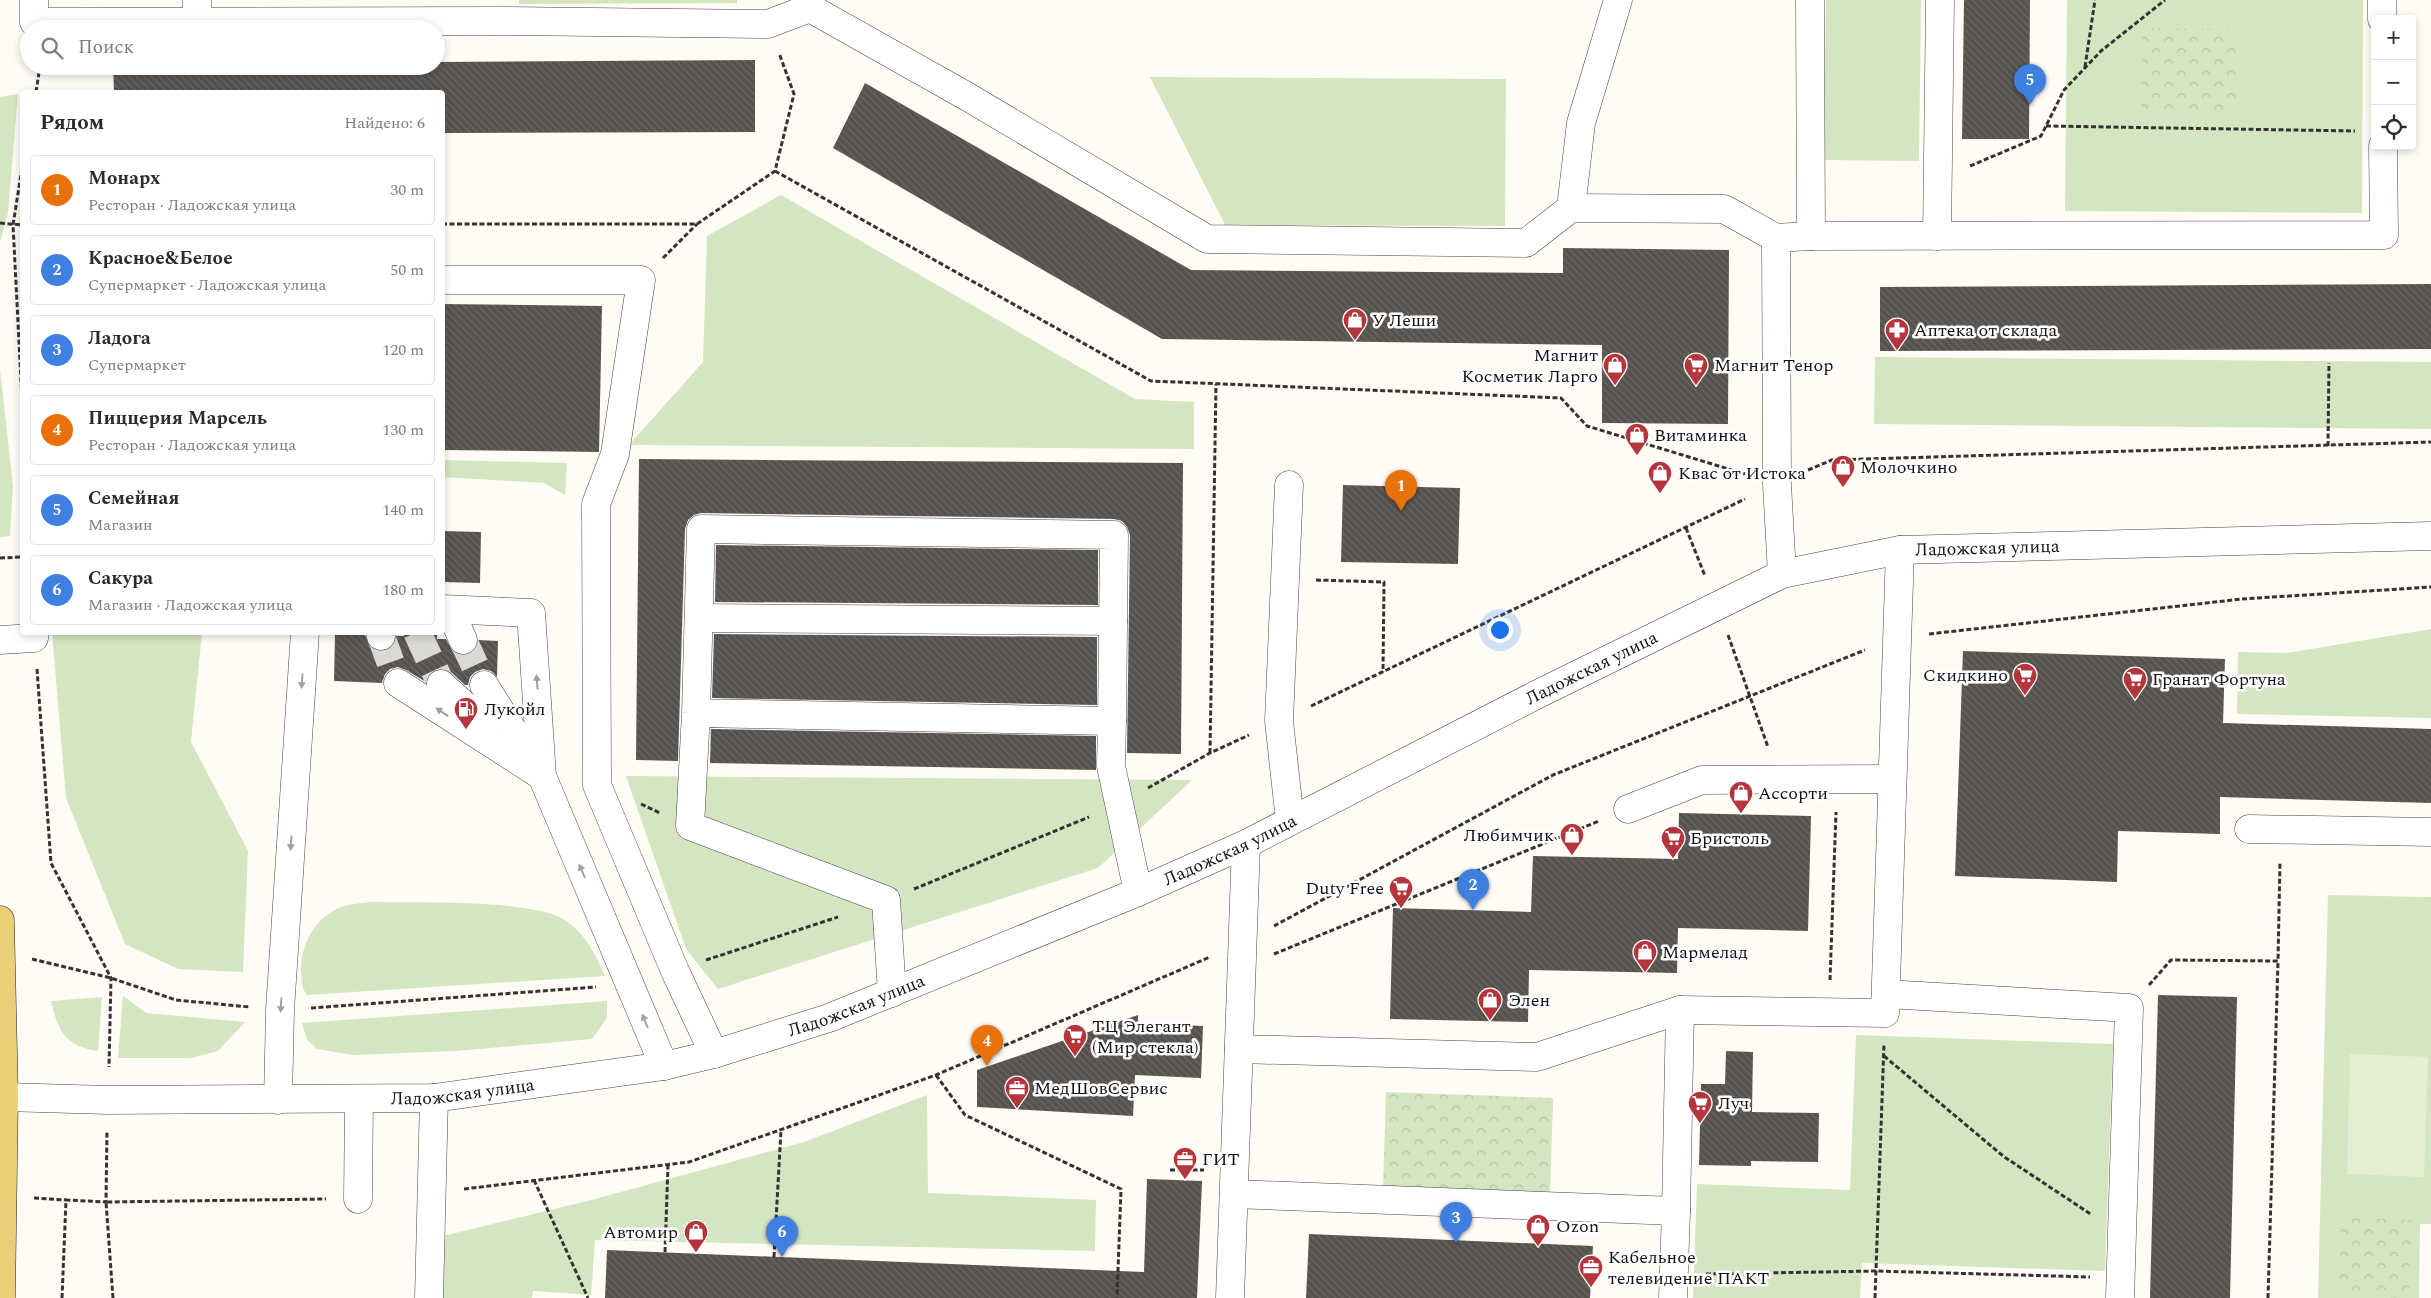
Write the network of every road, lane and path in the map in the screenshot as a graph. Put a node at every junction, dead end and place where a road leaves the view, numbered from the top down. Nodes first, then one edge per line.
1 (34, 0) edge
2 (1618, 0) edge
3 (1810, 0) edge
4 (1940, 0) edge
5 (2095, 0) edge
6 (2165, 0) edge
7 (2382, 0) edge
8 (810, 4) edge
9 (501, 11) edge
10 (197, 12) edge
11 (2382, 15) edge
12 (34, 20) edge
13 (67, 20) edge
14 (768, 24) junction
15 (2085, 68) junction
16 (39, 75) edge
17 (36, 90) edge
18 (2046, 126) junction
19 (2371, 138) edge
20 (2375, 150) edge
21 (775, 171) junction
22 (1938, 179) junction
23 (20, 181) edge
24 (1571, 208) junction
25 (0, 223) edge
26 (445, 224) edge
27 (697, 224) junction
28 (13, 225) junction
29 (20, 225) edge
30 (1811, 236) junction
31 (1938, 236) junction
32 (1776, 238) junction
33 (445, 280) edge
34 (641, 280) junction
35 (20, 349) edge
36 (2329, 363) dead end
37 (1216, 384) junction
38 (2328, 446) dead end
39 (1777, 484) junction
40 (1289, 485) dead end
41 (2431, 536) edge
42 (1900, 550) junction
43 (20, 557) edge
44 (0, 558) edge
45 (1782, 574) junction
46 (1285, 578) junction
47 (446, 610) edge
48 (699, 618) junction
49 (1113, 621) junction
50 (35, 635) edge
51 (305, 635) edge
52 (0, 640) edge
53 (464, 640) tunnel mouth
54 (1383, 672) dead end
55 (398, 683) tunnel mouth
56 (442, 684) tunnel mouth
57 (484, 685) tunnel mouth
58 (696, 713) junction
59 (1112, 721) junction
60 (1210, 753) dead end
61 (542, 776) junction
62 (1892, 779) junction
63 (597, 785) junction
64 (1628, 809) joint
65 (1290, 821) junction
66 (690, 826) junction
67 (2248, 829) dead end
68 (2281, 829) junction
69 (2431, 832) edge
70 (1246, 844) junction
71 (1138, 892) junction
72 (0, 920) edge
73 (2, 952) junction
74 (2278, 961) junction
75 (1241, 968) junction
76 (111, 978) junction
77 (892, 993) junction
78 (1886, 1004) junction
79 (2129, 1008) junction
80 (1680, 1010) junction
81 (1239, 1049) junction
82 (714, 1054) junction
83 (1884, 1056) junction
84 (664, 1066) junction
85 (936, 1075) dead end
86 (4, 1097) junction
87 (434, 1098) junction
88 (359, 1099) junction
89 (108, 1100) junction
90 (278, 1100) junction
91 (781, 1130) dead end
92 (668, 1165) dead end
93 (534, 1180) dead end
94 (1234, 1194) junction
95 (358, 1199) dead end
96 (106, 1202) junction
97 (1676, 1211) junction
98 (2122, 1234) junction
99 (665, 1252) dead end
100 (774, 1257) dead end
101 (1876, 1271) junction
102 (1673, 1286) edge
103 (2121, 1288) edge
104 (0, 1298) edge
105 (62, 1298) edge
106 (113, 1298) edge
107 (429, 1298) edge
108 (588, 1298) edge
109 (1117, 1298) edge
110 (1230, 1298) edge
111 (1876, 1298) edge
112 (2268, 1298) edge

1 - 12 street
2 - 24 street
3 - 30 street
4 - 22 street
5 - 15 path
6 - 15 path
7 - 11 street
8 - 14 street
8 - 24 street
9 - 10 street
9 - 14 street
10 - 13 street
14 - 21 path
15 - 18 path
16 - 17 path
18 - 19 path
18 - 22 path
20 - 31 street
21 - 27 path
21 - 37 path
22 - 31 street
23 - 28 path
24 - 32 street
25 - 28 path
26 - 27 path
27 - 34 path
28 - 29 path
28 - 35 path
30 - 31 street
30 - 32 street
32 - 39 street
33 - 34 street
34 - 63 street
36 - 38 path
37 - 39 path
37 - 60 path
39 - 45 street
40 - 46 street
41 - 42 street, Ладожская улица
42 - 45 street, Ладожская улица
42 - 62 street
43 - 44 path
45 - 65 street, Ладожская улица
46 - 54 path
46 - 65 street
47 - 53 street
61 -> 47 street
48 - 49 street
48 - 49 street
48 - 58 street
49 - 59 street
50 - 52 street
50 - 76 path
51 -> 90 street
61 -> 55 street
56 - 61 street
57 - 61 street
58 - 59 street
58 - 66 street
59 - 71 street
84 -> 61 street
62 - 64 street
62 - 78 street
63 - 66 path
63 - 82 street
64 - 75 path
65 - 70 street, Ладожская улица
66 - 77 street
67 - 68 street
68 - 69 street
68 - 74 path
70 - 71 street, Ладожская улица
70 - 75 street
71 - 77 street, Ладожская улица
72 - 73 main road
73 - 76 path
73 - 86 main road
74 - 79 path
74 - 112 path
75 - 81 street
76 - 89 path
77 - 82 street, Ладожская улица
78 - 79 street
78 - 80 street
78 - 83 path
79 - 98 street
80 - 81 street
80 - 97 street
81 - 94 street
82 - 84 street, Ладожская улица
83 - 98 path
83 - 101 path
84 - 87 street, Ладожская улица
85 - 109 path
86 - 89 street, Ладожская улица
86 - 104 main road
87 - 88 street, Ладожская улица
87 - 107 street
88 - 90 street, Ладожская улица
88 - 95 street
89 - 90 street, Ладожская улица
89 - 96 path
91 - 100 path
92 - 99 path
93 - 108 path
94 - 97 street
94 - 110 street
96 - 105 path
96 - 106 path
97 - 102 street
98 - 103 street
101 - 102 path
101 - 103 path
101 - 111 path

